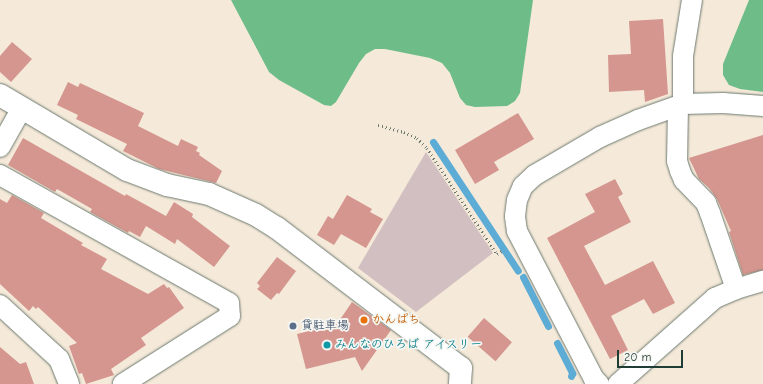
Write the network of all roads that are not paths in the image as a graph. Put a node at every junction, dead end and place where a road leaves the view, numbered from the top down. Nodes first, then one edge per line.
1 (692, 0) edge
2 (0, 95) edge
3 (680, 105) junction
4 (763, 106) edge
5 (22, 108) junction
6 (0, 148) edge
7 (0, 174) edge
8 (763, 281) edge
9 (736, 289) junction
10 (0, 305) edge
11 (69, 384) edge
12 (123, 384) edge
13 (460, 384) edge
14 (599, 384) edge
15 (618, 384) edge

1 - 3 street
2 - 5 street
3 - 4 street
3 - 9 street
3 - 14 street
5 - 6 street
5 - 13 street
7 - 12 street
8 - 9 street
9 - 15 street
10 - 11 street

